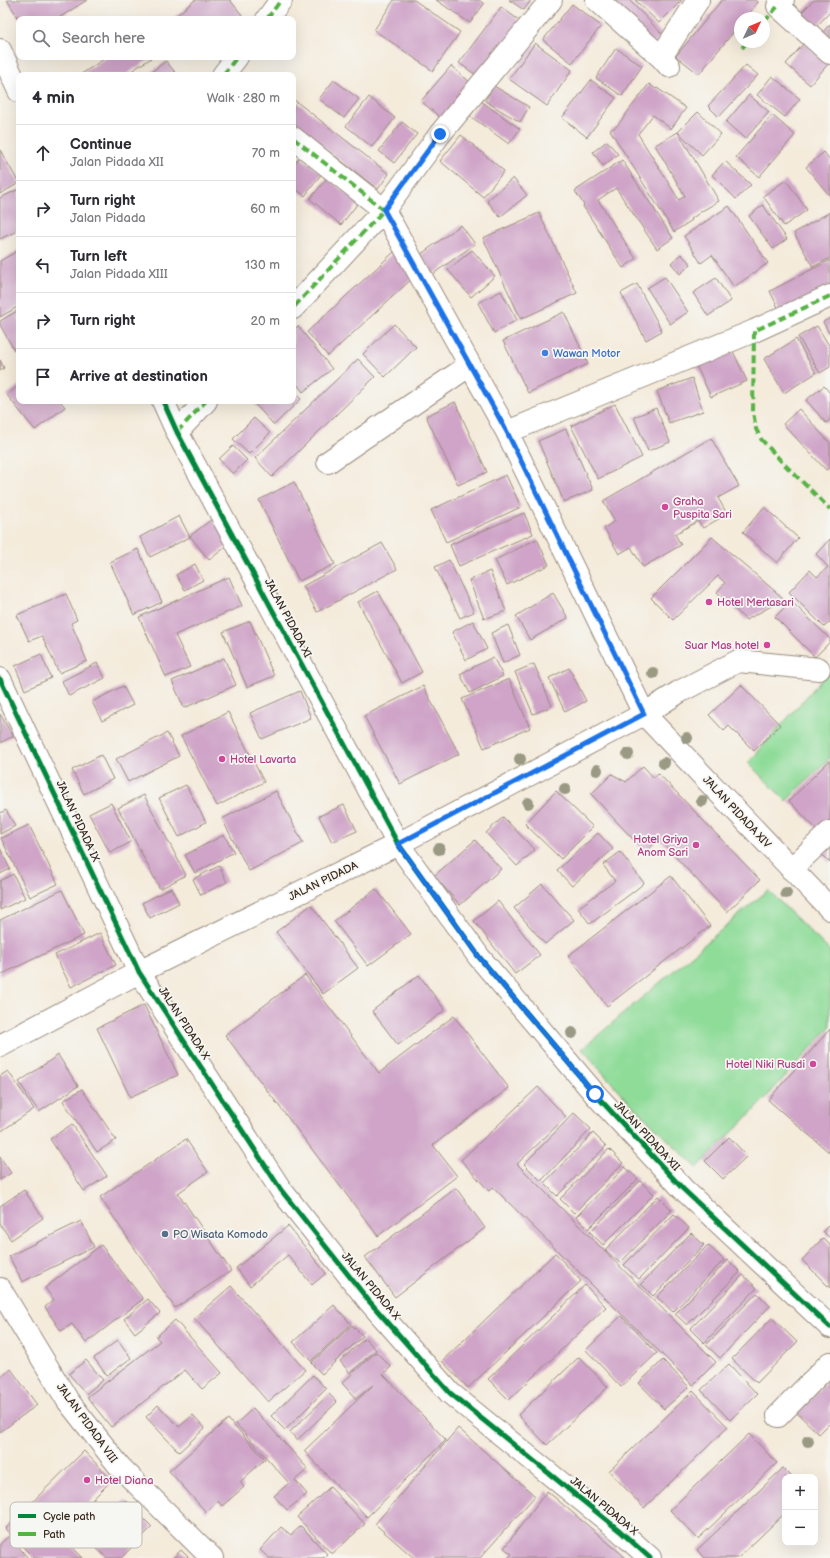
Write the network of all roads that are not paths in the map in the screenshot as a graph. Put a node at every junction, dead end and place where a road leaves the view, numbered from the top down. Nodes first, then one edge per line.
1 (551, 0) edge
2 (597, 0) edge
3 (698, 0) edge
4 (783, 0) edge
5 (0, 50) edge
6 (830, 53) edge
7 (235, 60) edge
8 (225, 72) edge
9 (16, 85) edge
10 (296, 140) edge
11 (384, 210) junction
12 (830, 296) edge
13 (296, 305) edge
14 (470, 365) junction
15 (164, 404) edge
16 (203, 404) edge
17 (177, 432) junction
18 (507, 432) junction
19 (328, 462) dead end
20 (819, 669) dead end
21 (0, 679) edge
22 (644, 714) junction
23 (830, 832) edge
24 (398, 844) junction
25 (791, 869) junction
26 (830, 910) edge
27 (139, 972) junction
28 (0, 1046) edge
29 (0, 1289) edge
30 (830, 1327) edge
31 (830, 1363) edge
32 (778, 1416) dead end
33 (212, 1558) edge
34 (650, 1558) edge

1 - 11 street
2 - 3 street
4 - 6 street
5 - 9 street
7 - 8 street
10 - 11 street
11 - 13 street
11 - 14 street, JALAN PIDADA XIV
12 - 18 street
14 - 18 street, JALAN PIDADA XIV
14 - 19 street
15 - 17 street, JALAN PIDADA XI
16 - 17 street
17 - 24 street, JALAN PIDADA XI
18 - 22 street, JALAN PIDADA XIV
20 - 22 street, JALAN PIDADA
21 - 27 street, JALAN PIDADA IX
22 - 24 street, JALAN PIDADA
22 - 25 street, JALAN PIDADA XIV
23 - 25 street
24 - 27 street, JALAN PIDADA
24 - 30 street, JALAN PIDADA XII
25 - 26 street, JALAN PIDADA XIV
27 - 28 street, JALAN PIDADA
27 - 34 street, JALAN PIDADA X
29 - 33 street, JALAN PIDADA VIII
31 - 32 street

